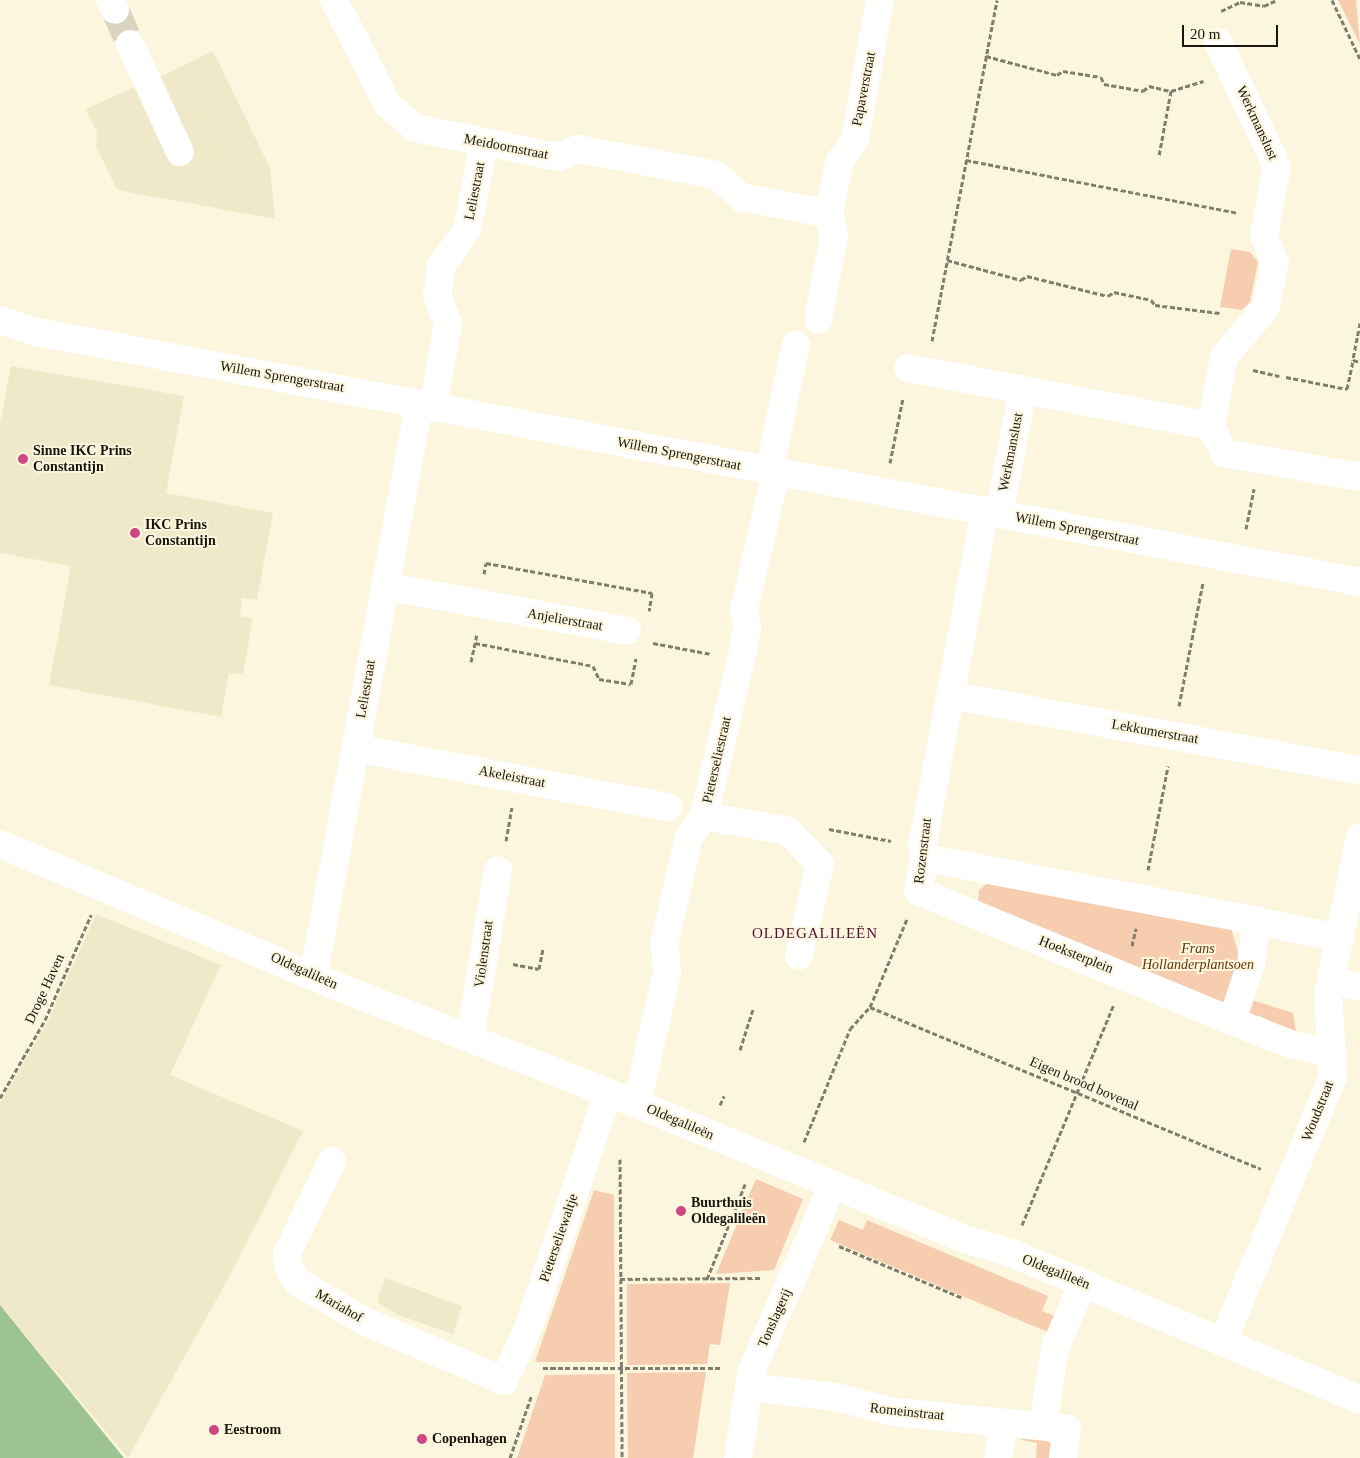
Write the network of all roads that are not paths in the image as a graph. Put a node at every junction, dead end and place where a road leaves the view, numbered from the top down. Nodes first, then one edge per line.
1 (334, 0) edge
2 (880, 0) edge
3 (1218, 42) road end
4 (130, 44) tunnel mouth
5 (484, 143) junction
6 (180, 152) dead end
7 (829, 214) junction
8 (0, 320) edge
9 (818, 320) dead end
10 (796, 345) dead end
11 (917, 370) road end
12 (1023, 390) junction
13 (426, 407) junction
14 (1211, 426) junction
15 (773, 472) junction
16 (1360, 477) edge
17 (992, 513) junction
18 (1360, 582) edge
19 (385, 586) junction
20 (636, 638) road end
21 (950, 695) junction
22 (355, 748) junction
23 (1360, 770) edge
24 (668, 806) dead end
25 (704, 816) junction
26 (1360, 837) edge
27 (0, 845) edge
28 (923, 852) junction
29 (498, 870) road end
30 (918, 891) joint
31 (1257, 921) junction
32 (1340, 938) junction
33 (799, 956) dead end
34 (314, 974) junction
35 (1331, 980) junction
36 (1360, 986) edge
37 (1232, 1021) junction
38 (470, 1038) junction
39 (1332, 1053) junction
40 (608, 1094) junction
41 (637, 1104) junction
42 (332, 1161) dead end
43 (833, 1185) junction
44 (1082, 1283) junction
45 (1223, 1342) junction
46 (508, 1371) joint
47 (750, 1378) junction
48 (1360, 1400) edge
49 (1004, 1424) junction
50 (1055, 1428) junction
51 (738, 1458) edge
52 (998, 1458) edge
53 (1062, 1458) edge

1 - 5 street, Meidoornstraat
2 - 7 street, Papaverstraat
3 - 14 street, Werkmanslust
4 - 6 street
5 - 7 street, Meidoornstraat
5 - 13 street, Leliestraat
7 - 9 street, Papaverstraat
8 - 13 street, Willem Sprengerstraat
10 - 15 street
11 - 12 street
12 - 14 street
12 - 17 street, Werkmanslust
13 - 15 street, Willem Sprengerstraat
13 - 19 street, Leliestraat
14 - 16 street
15 - 17 street, Willem Sprengerstraat
15 - 25 street, Pieterseliestraat
17 - 18 street, Willem Sprengerstraat
17 - 21 street, Rozenstraat
19 - 20 street, Anjelierstraat
19 - 22 street, Leliestraat
21 - 23 street, Lekkumerstraat
21 - 28 street, Rozenstraat
22 - 24 street, Akeleistraat
22 - 34 street, Leliestraat
25 - 33 street
25 - 41 street, Pieterseliestraat
26 - 32 street, Woudstraat
27 - 34 street, Oldegalileën
28 - 30 street, Rozenstraat
28 - 31 street
29 - 38 street, Violenstraat
30 - 37 street, Hoeksterplein
31 - 32 street
31 - 37 street
32 - 35 street, Woudstraat
34 - 38 street, Oldegalileën
35 - 36 street
35 - 39 street, Woudstraat
37 - 39 street, Hoeksterplein
38 - 40 street, Oldegalileën
39 - 45 street, Woudstraat
40 - 41 street, Oldegalileën
40 - 46 street, Pieterseliewaltje
41 - 43 street, Oldegalileën
42 - 46 street, Mariahof
43 - 44 street, Oldegalileën
43 - 47 street, Tonslagerij
44 - 45 street, Oldegalileën
44 - 50 street
45 - 48 street, Oldegalileën
47 - 49 street, Romeinstraat
47 - 51 street, Tonslagerij
49 - 50 street, Romeinstraat
49 - 52 street
50 - 53 street

